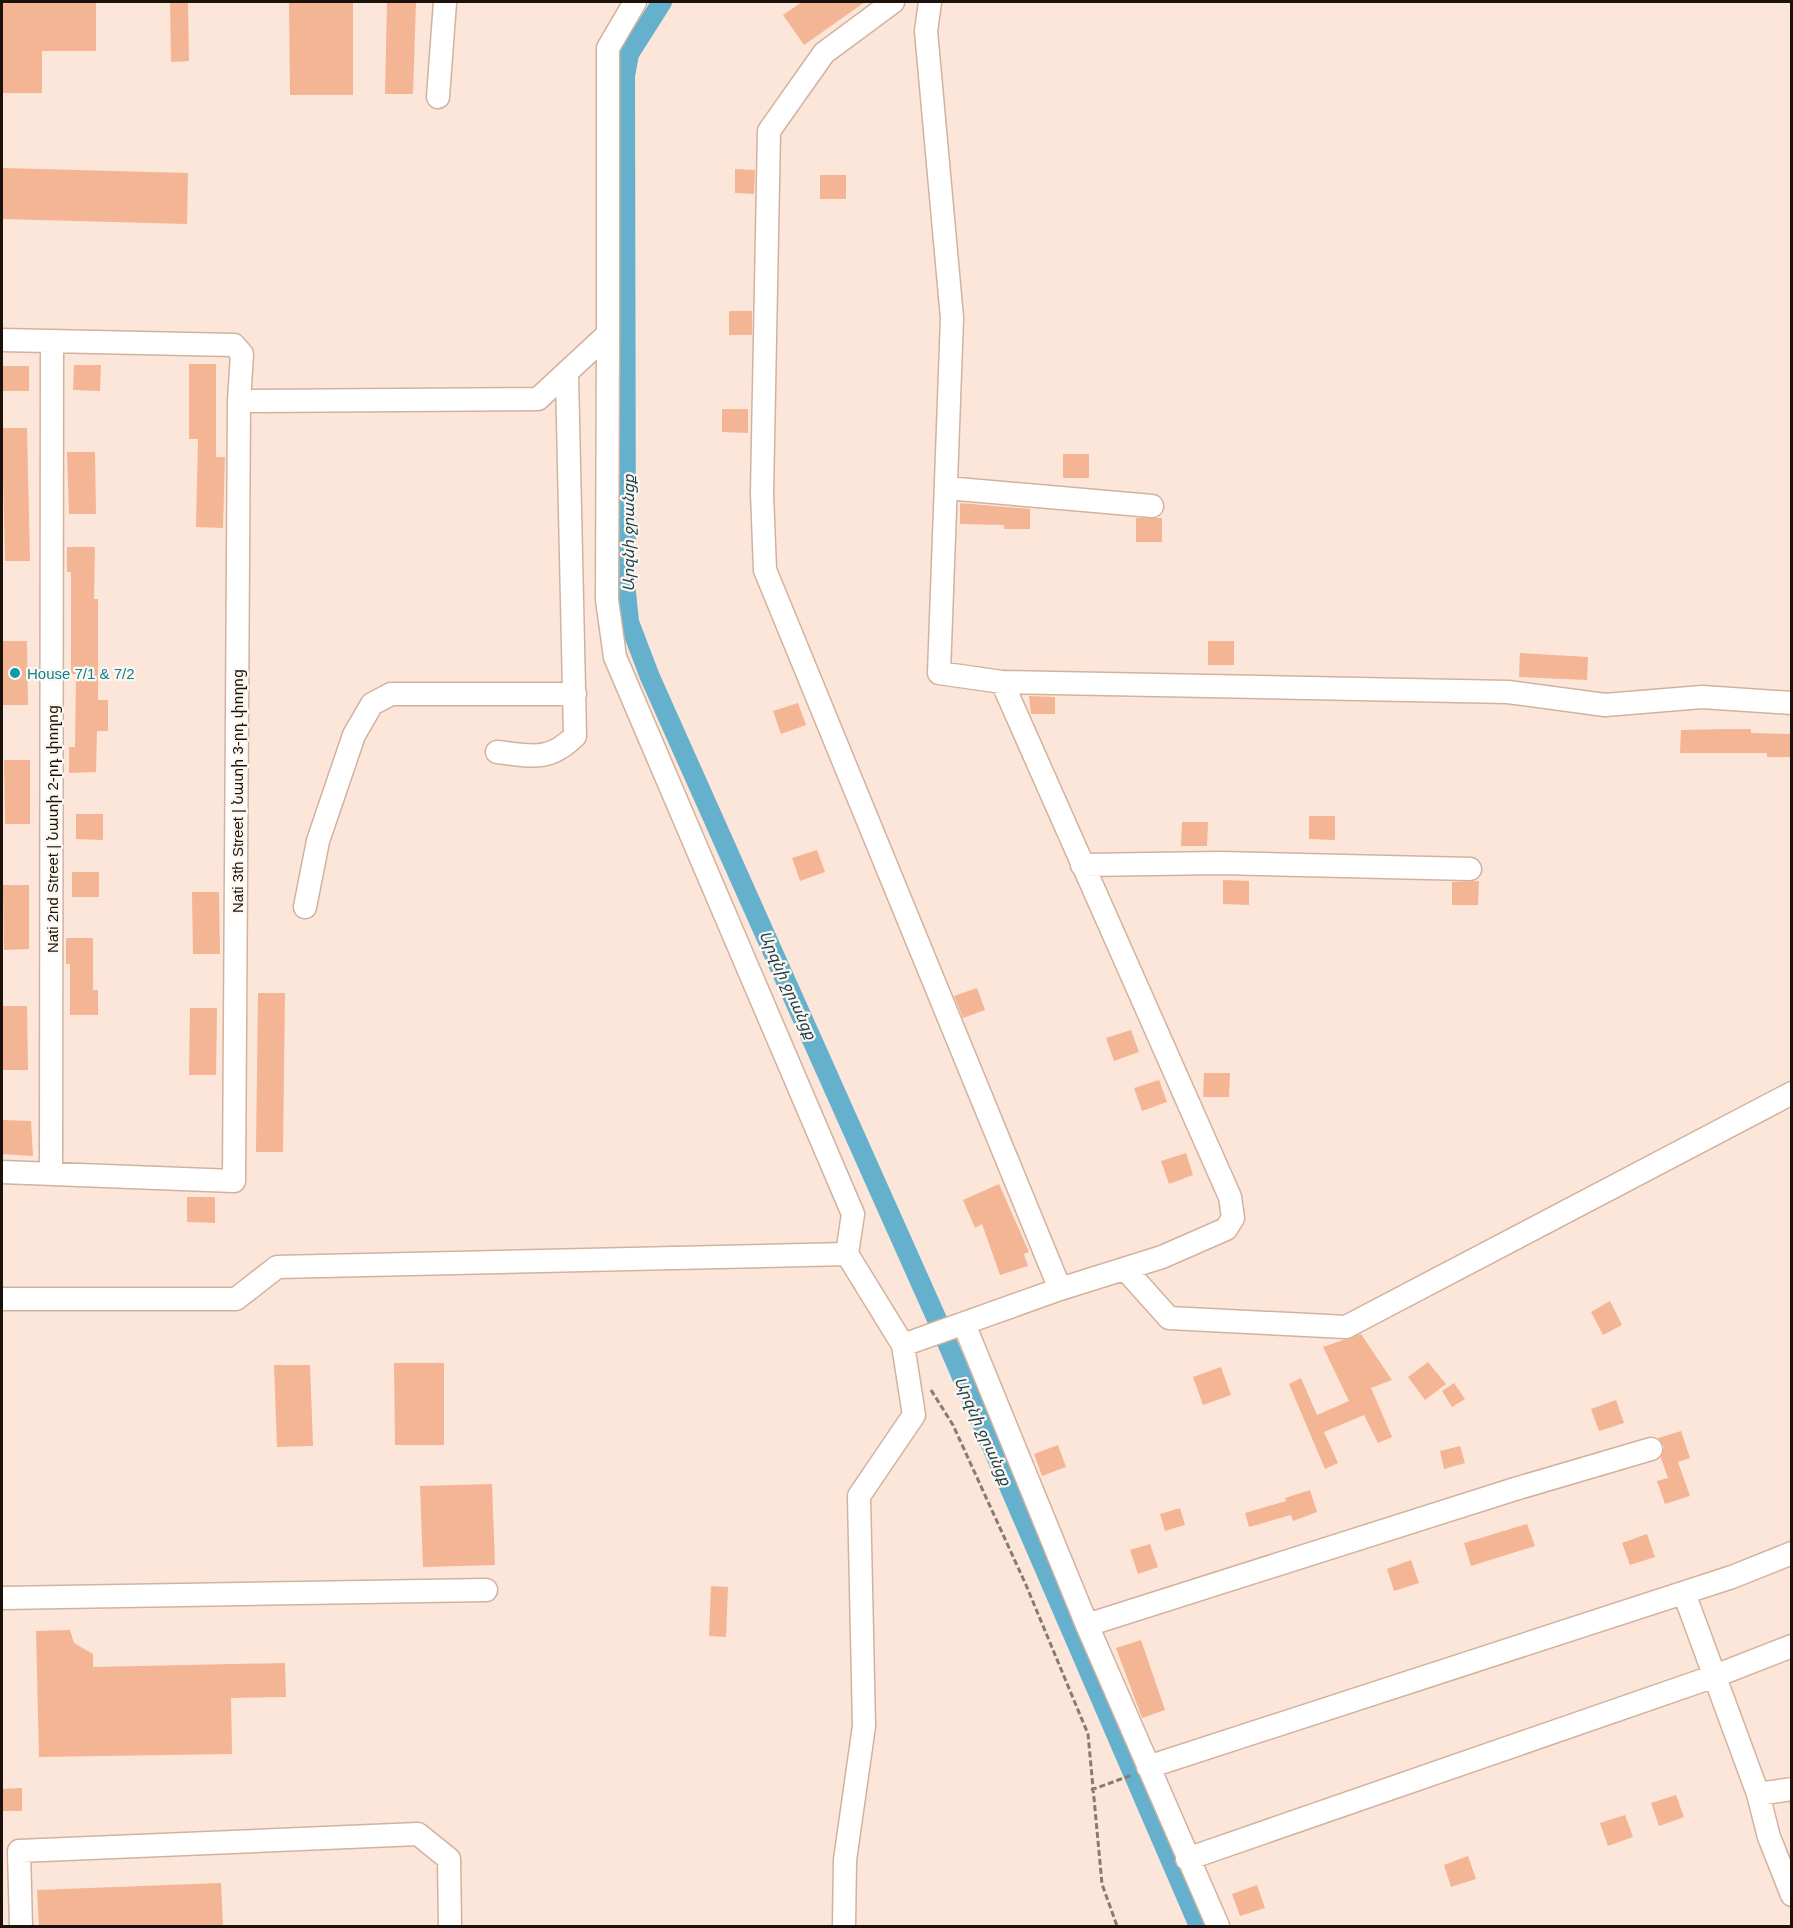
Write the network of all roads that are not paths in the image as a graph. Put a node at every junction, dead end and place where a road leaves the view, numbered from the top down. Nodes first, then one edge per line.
1 (445, 2) edge
2 (635, 2) edge
3 (893, 2) edge
4 (930, 2) edge
5 (438, 97) dead end
6 (608, 334) junction
7 (2, 340) edge
8 (52, 341) junction
9 (567, 375) junction
10 (239, 401) junction
11 (946, 488) junction
12 (1152, 506) dead end
13 (1002, 682) junction
14 (574, 694) junction
15 (1791, 703) edge
16 (497, 752) dead end
17 (1082, 865) junction
18 (1470, 869) dead end
19 (305, 907) dead end
20 (1791, 1093) edge
21 (2, 1172) edge
22 (51, 1173) junction
23 (847, 1254) junction
24 (1125, 1269) junction
25 (1060, 1289) junction
26 (2, 1299) edge
27 (948, 1330) junction
28 (903, 1345) junction
29 (1651, 1449) dead end
30 (1791, 1553) edge
31 (486, 1590) dead end
32 (1684, 1593) junction
33 (2, 1598) edge
34 (1088, 1625) junction
35 (1791, 1646) edge
36 (1715, 1676) junction
37 (1148, 1767) junction
38 (1791, 1789) edge
39 (1758, 1794) junction
40 (1187, 1859) junction
41 (1791, 1894) edge
42 (21, 1926) edge
43 (450, 1926) edge
44 (844, 1926) edge
45 (1218, 1926) edge

1 - 5 street
2 - 6 street
3 - 25 street
4 - 11 street
6 - 9 street
6 - 23 street
7 - 8 street, Nati 3th Street | Նատի 3-րդ փողոց
8 - 10 street, Nati 3th Street | Նատի 3-րդ փողոց
8 - 22 street, Nati 2nd Street | Նատի 2-րդ փողոց
9 - 10 street
9 - 14 street
10 - 22 street, Nati 3th Street | Նատի 3-րդ փողոց
11 - 12 street
11 - 13 street
13 - 15 street
13 - 17 street
14 - 16 street
14 - 19 street
17 - 18 street
17 - 24 street
20 - 24 street
21 - 22 street
23 - 26 street
23 - 28 street
24 - 25 street
25 - 27 street
27 - 28 street
27 - 34 street
28 - 44 street
29 - 34 street
30 - 32 street
31 - 33 street
32 - 36 street
32 - 37 street
34 - 37 street
35 - 36 street
36 - 39 street
36 - 40 street
37 - 40 street
38 - 39 street
39 - 41 street
40 - 45 street
42 - 43 street

